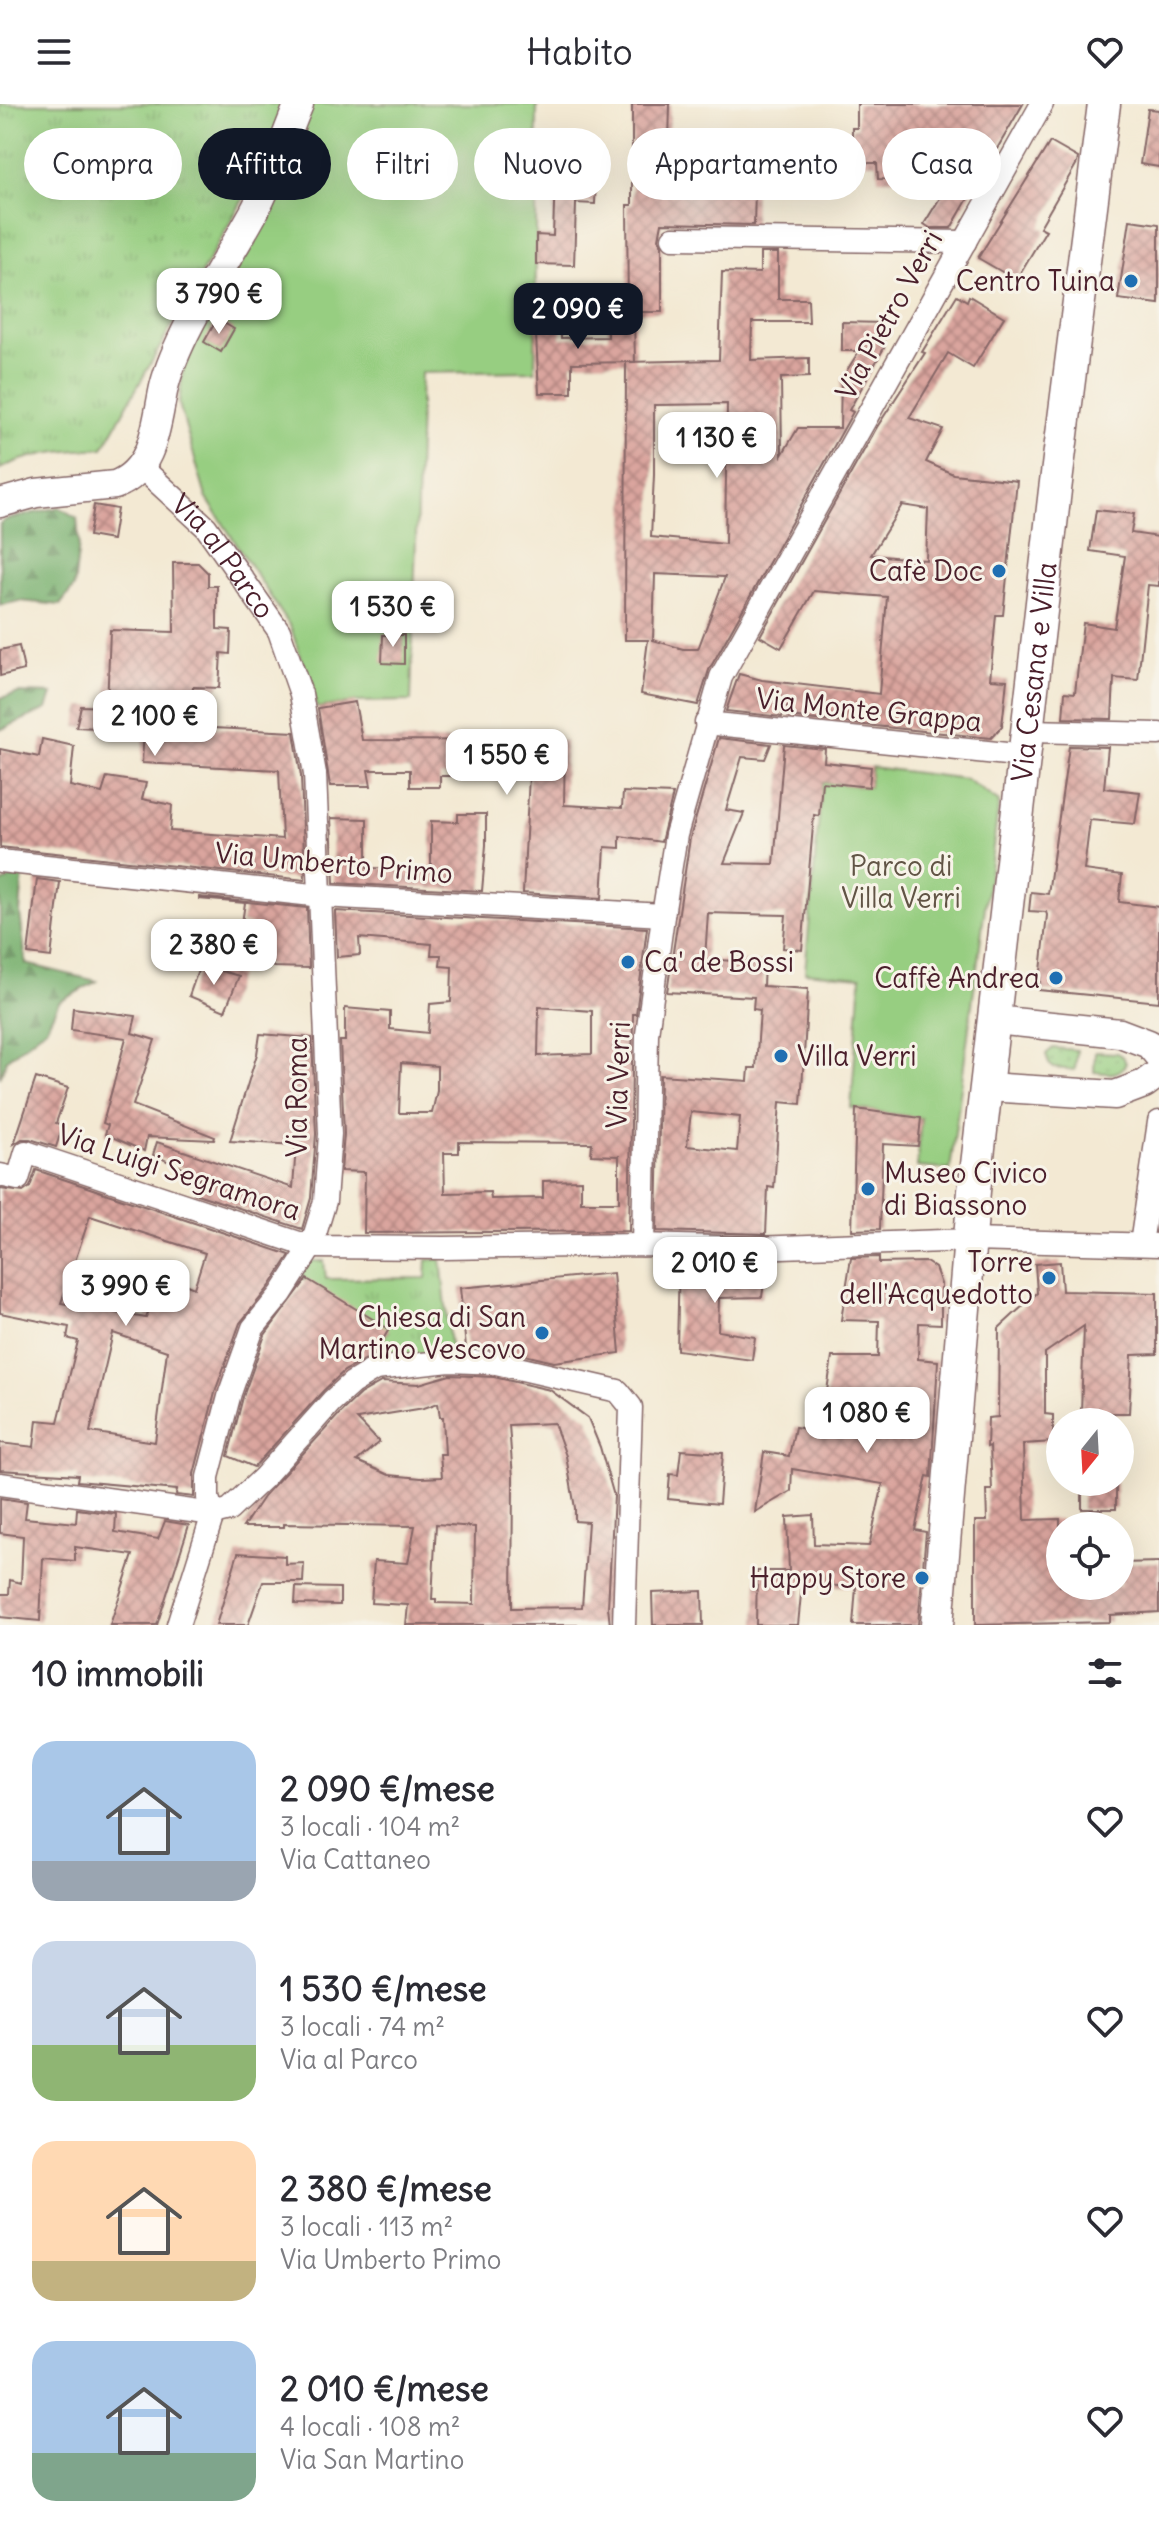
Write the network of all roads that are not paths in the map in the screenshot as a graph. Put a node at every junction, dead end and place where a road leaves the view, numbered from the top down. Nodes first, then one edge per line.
1 (299, 104) edge
2 (1042, 104) edge
3 (1104, 104) edge
4 (673, 238) dead end
5 (965, 242) junction
6 (141, 467) junction
7 (0, 503) edge
8 (706, 723) junction
9 (1159, 734) edge
10 (1027, 744) junction
11 (0, 861) edge
12 (322, 896) junction
13 (664, 912) junction
14 (995, 1020) junction
15 (1159, 1056) edge
16 (1159, 1073) edge
17 (987, 1087) junction
18 (1159, 1122) edge
19 (0, 1175) edge
20 (970, 1240) junction
21 (1150, 1244) edge
22 (643, 1245) junction
23 (311, 1247) junction
24 (0, 1484) edge
25 (213, 1514) junction
26 (178, 1625) edge
27 (624, 1625) edge
28 (937, 1625) edge

1 - 6 street
2 - 5 street, Via Pietro Verri
3 - 10 main road, Via Cesana e Villa
4 - 5 street
5 - 8 street, Via Pietro Verri
6 - 7 street
6 - 12 street, Via al Parco
8 - 10 street, Via Monte Grappa
8 - 13 street, Via Pietro Verri
9 - 10 street, Via Monte Grappa
10 - 14 main road, Via Cesana e Villa
11 - 12 street, Via Umberto Primo
12 - 13 street, Via Umberto Primo
12 - 23 street, Via Roma
13 - 22 street, Via Verri
14 - 15 street
14 - 17 main road, Via Cesana e Villa
16 - 17 street
17 - 20 main road, Via Cesana e Villa
18 - 21 street
19 - 23 street, Via Luigi Segramora
20 - 21 street
20 - 22 street
20 - 28 main road, Via Cesana e Villa
22 - 23 street
23 - 25 street, Via Roma
24 - 25 street
25 - 26 street
25 - 27 street

